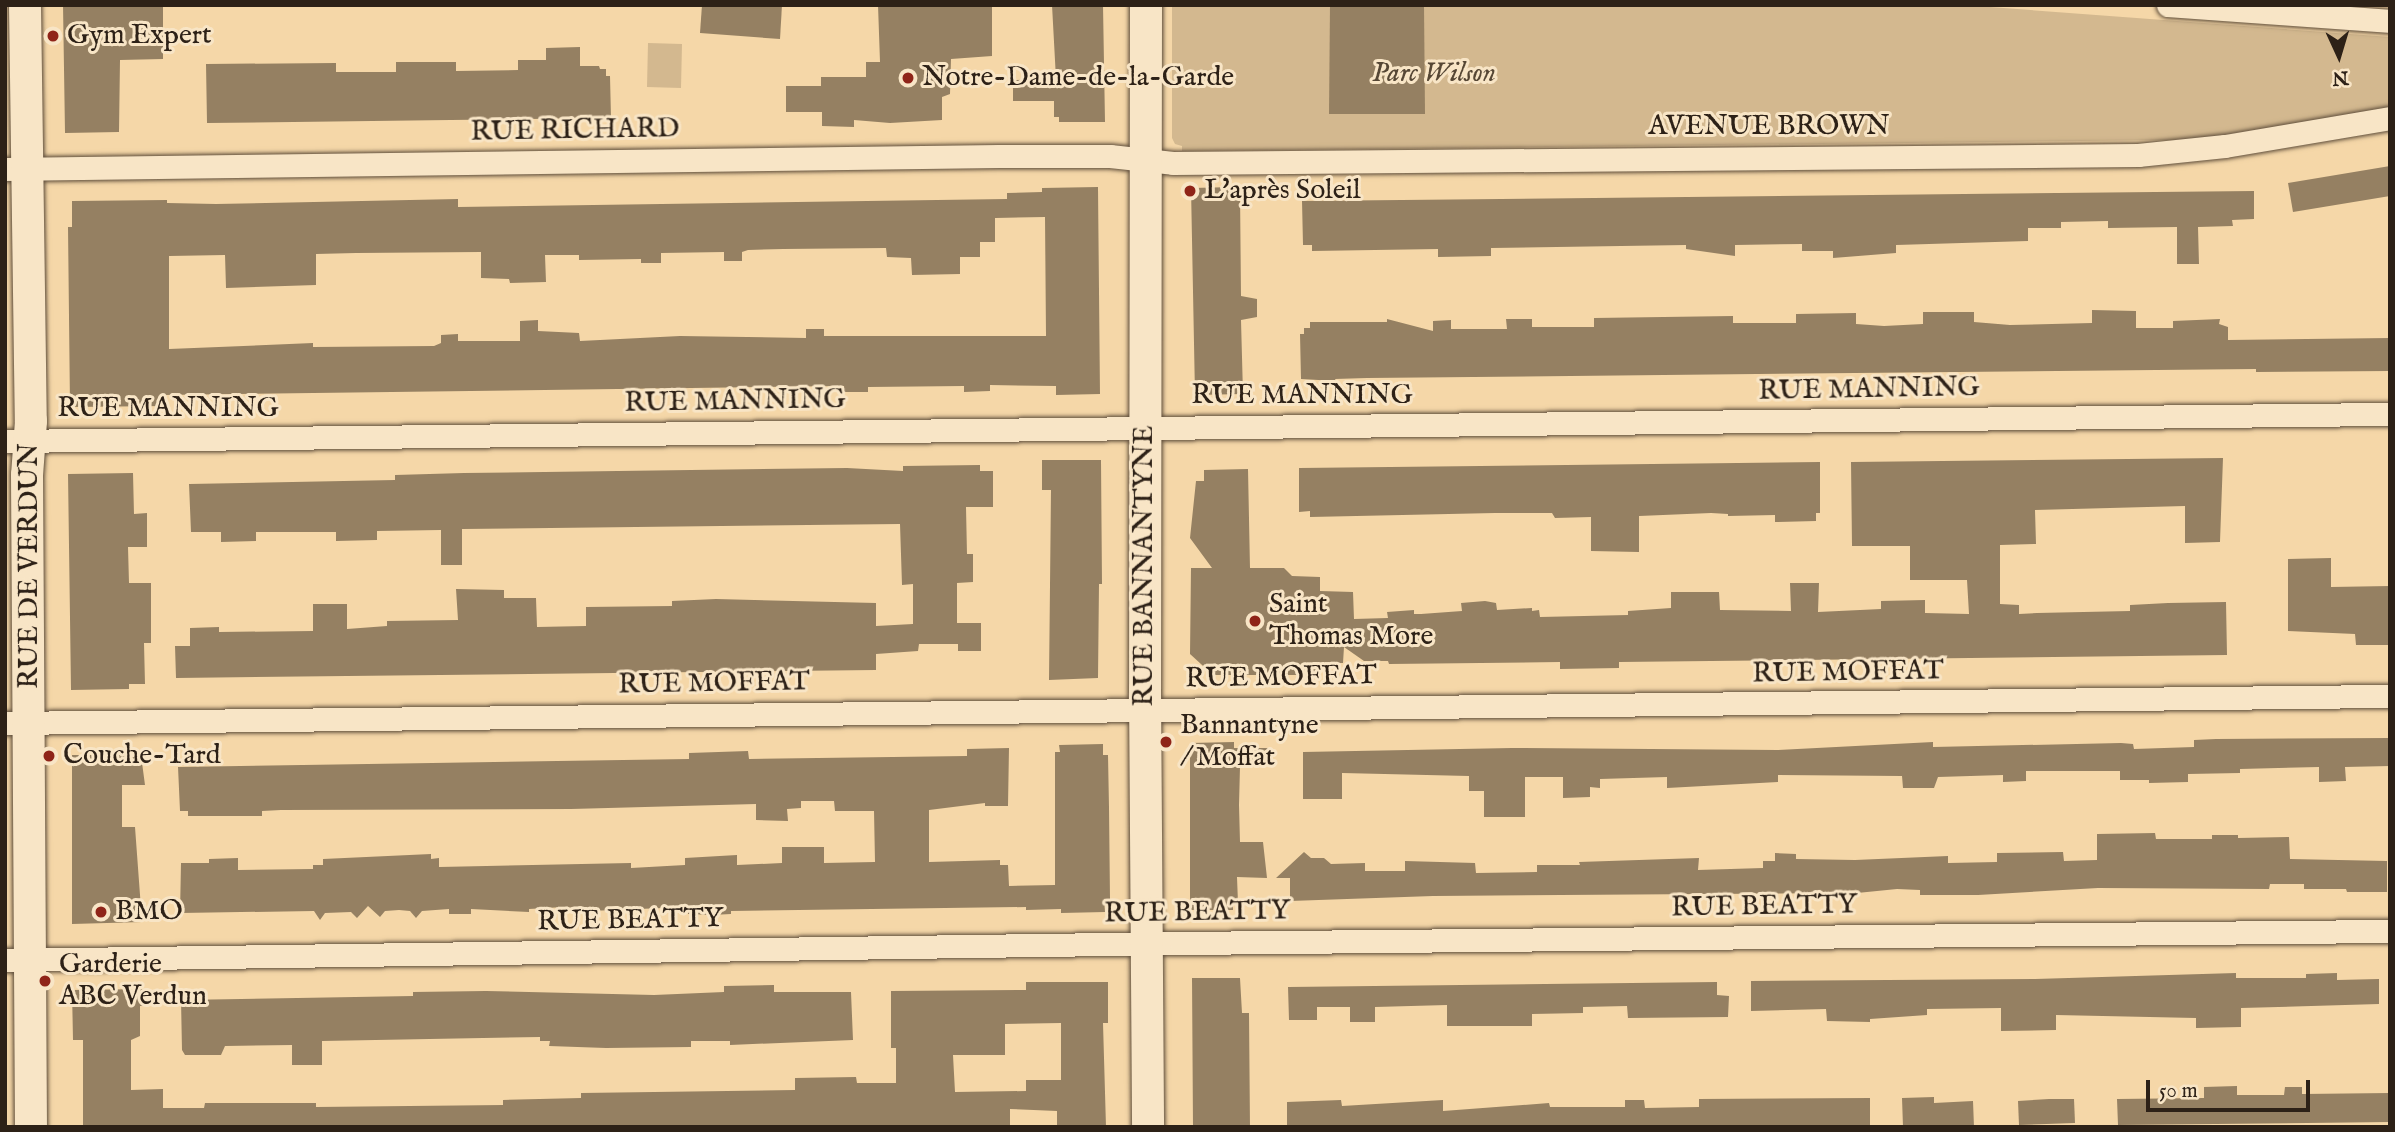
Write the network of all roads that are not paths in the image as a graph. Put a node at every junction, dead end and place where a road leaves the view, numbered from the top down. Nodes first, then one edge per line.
1 (25, 5) edge
2 (1146, 5) edge
3 (2168, 5) edge
4 (2390, 21) edge
5 (2390, 118) edge
6 (1146, 160) junction
7 (16, 169) edge
8 (2390, 414) edge
9 (1144, 427) junction
10 (17, 441) edge
11 (2390, 696) edge
12 (1145, 709) junction
13 (18, 723) edge
14 (2390, 930) edge
15 (1146, 943) junction
16 (18, 960) edge
17 (31, 1127) edge
18 (1148, 1127) edge

1 - 7 street, RUE DE VERDUN
2 - 6 street, RUE BANNANTYNE
3 - 4 street
5 - 6 street, AVENUE BROWN
6 - 7 street, RUE RICHARD
6 - 9 street, RUE BANNANTYNE
7 - 10 street, RUE DE VERDUN
8 - 9 street, RUE MANNING
9 - 10 street, RUE MANNING
9 - 12 street, RUE BANNANTYNE
10 - 13 street, RUE DE VERDUN
11 - 12 street, RUE MOFFAT
12 - 13 street, RUE MOFFAT
12 - 15 street, RUE BANNANTYNE
13 - 16 street, RUE DE VERDUN
14 - 15 street, RUE BEATTY
15 - 16 street, RUE BEATTY
15 - 18 street, RUE BANNANTYNE
16 - 17 street, RUE DE VERDUN

